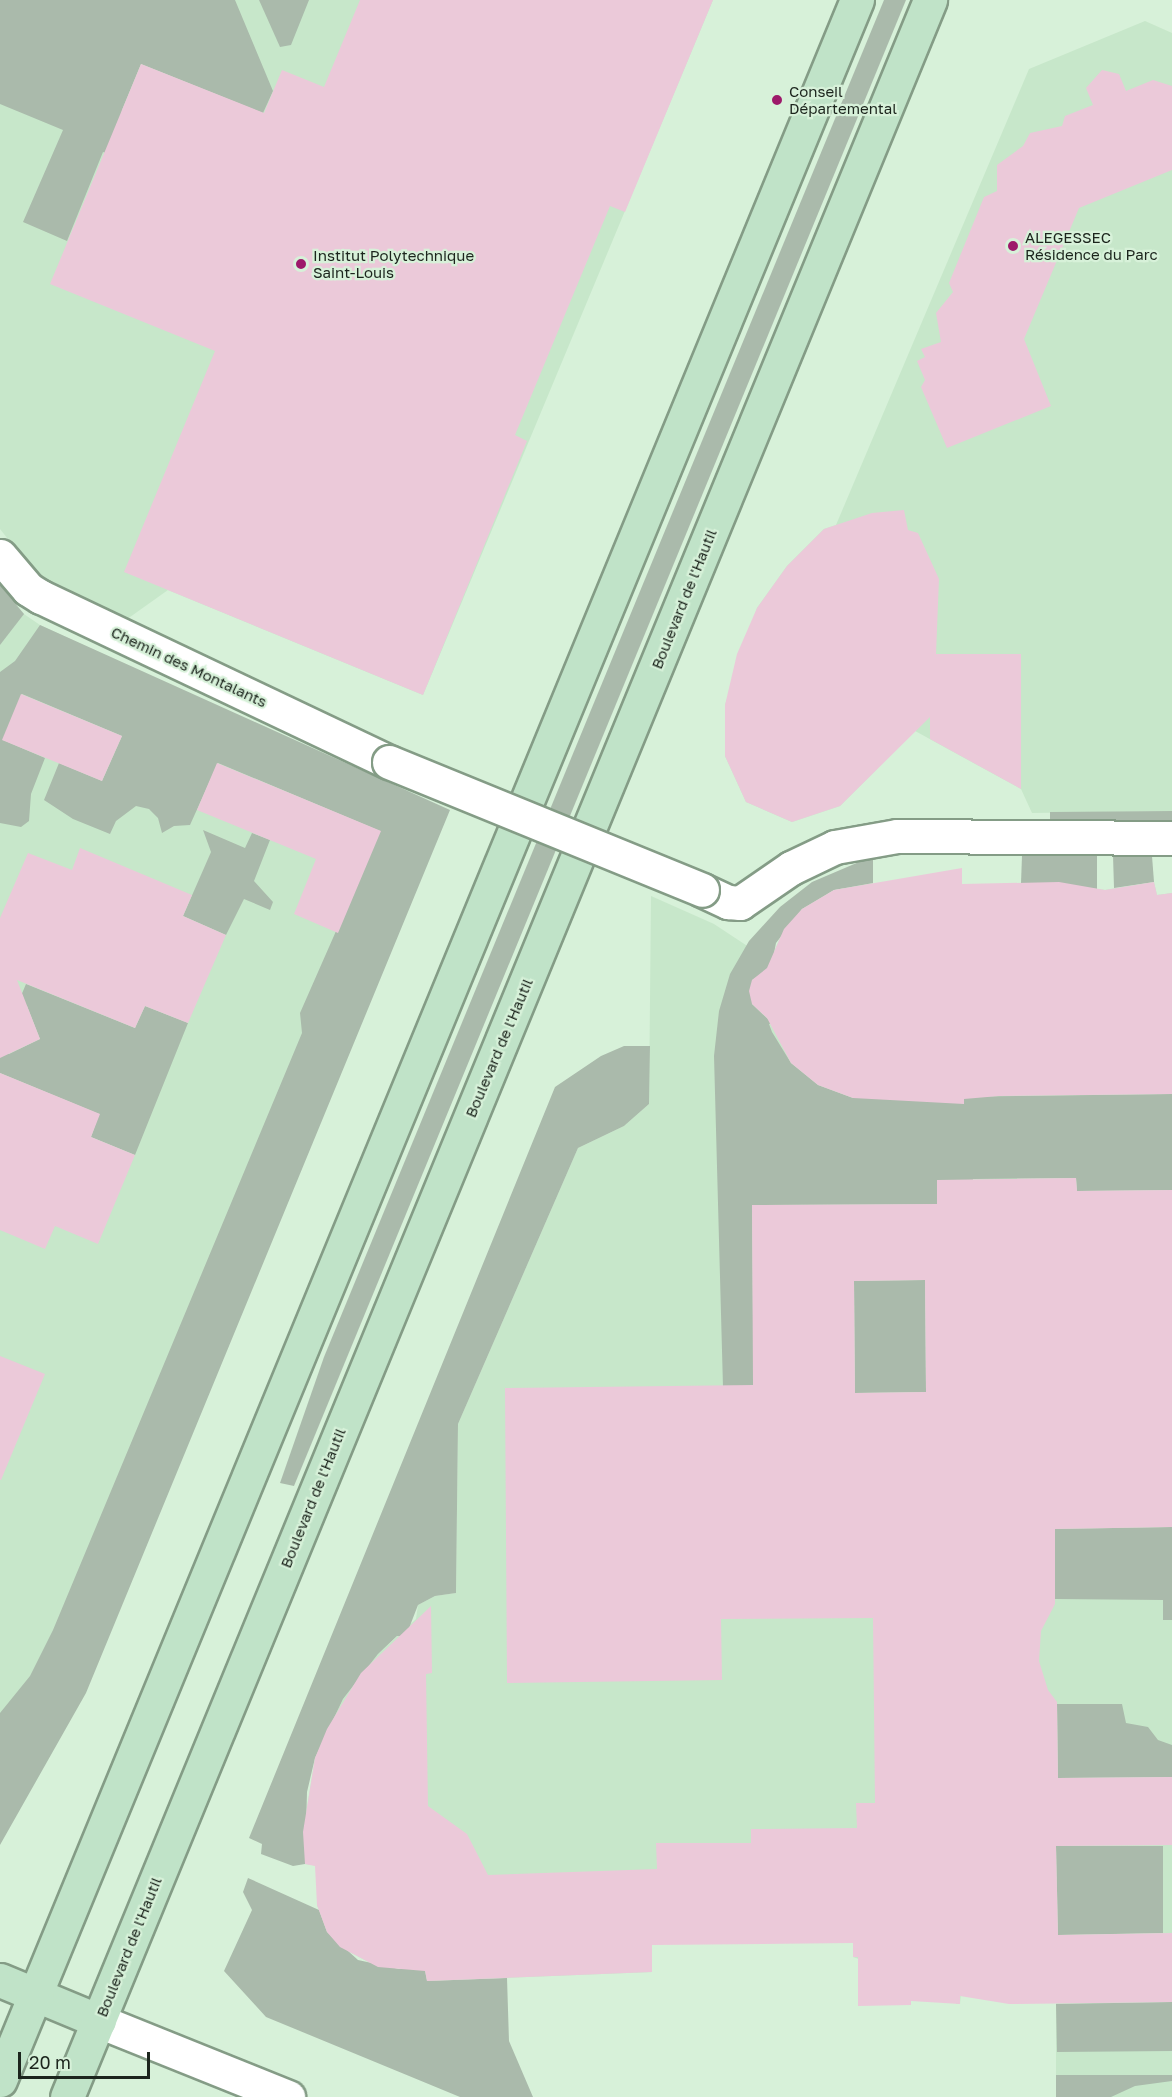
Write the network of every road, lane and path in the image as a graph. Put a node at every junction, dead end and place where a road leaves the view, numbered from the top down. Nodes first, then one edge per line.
1 (857, 0) edge
2 (930, 0) edge
3 (0, 556) edge
4 (1172, 838) edge
5 (0, 1980) edge
6 (36, 1995) junction
7 (99, 2020) junction
8 (0, 2080) edge
9 (67, 2097) edge
10 (288, 2097) edge

1 - 6 main road
2 - 7 main road, Boulevard de l'Hautil
3 - 4 street, Chemin des Montalants, bridge
5 - 6 main road
6 - 7 main road
6 - 8 main road
7 - 9 main road, Boulevard de l'Hautil
7 - 10 street

